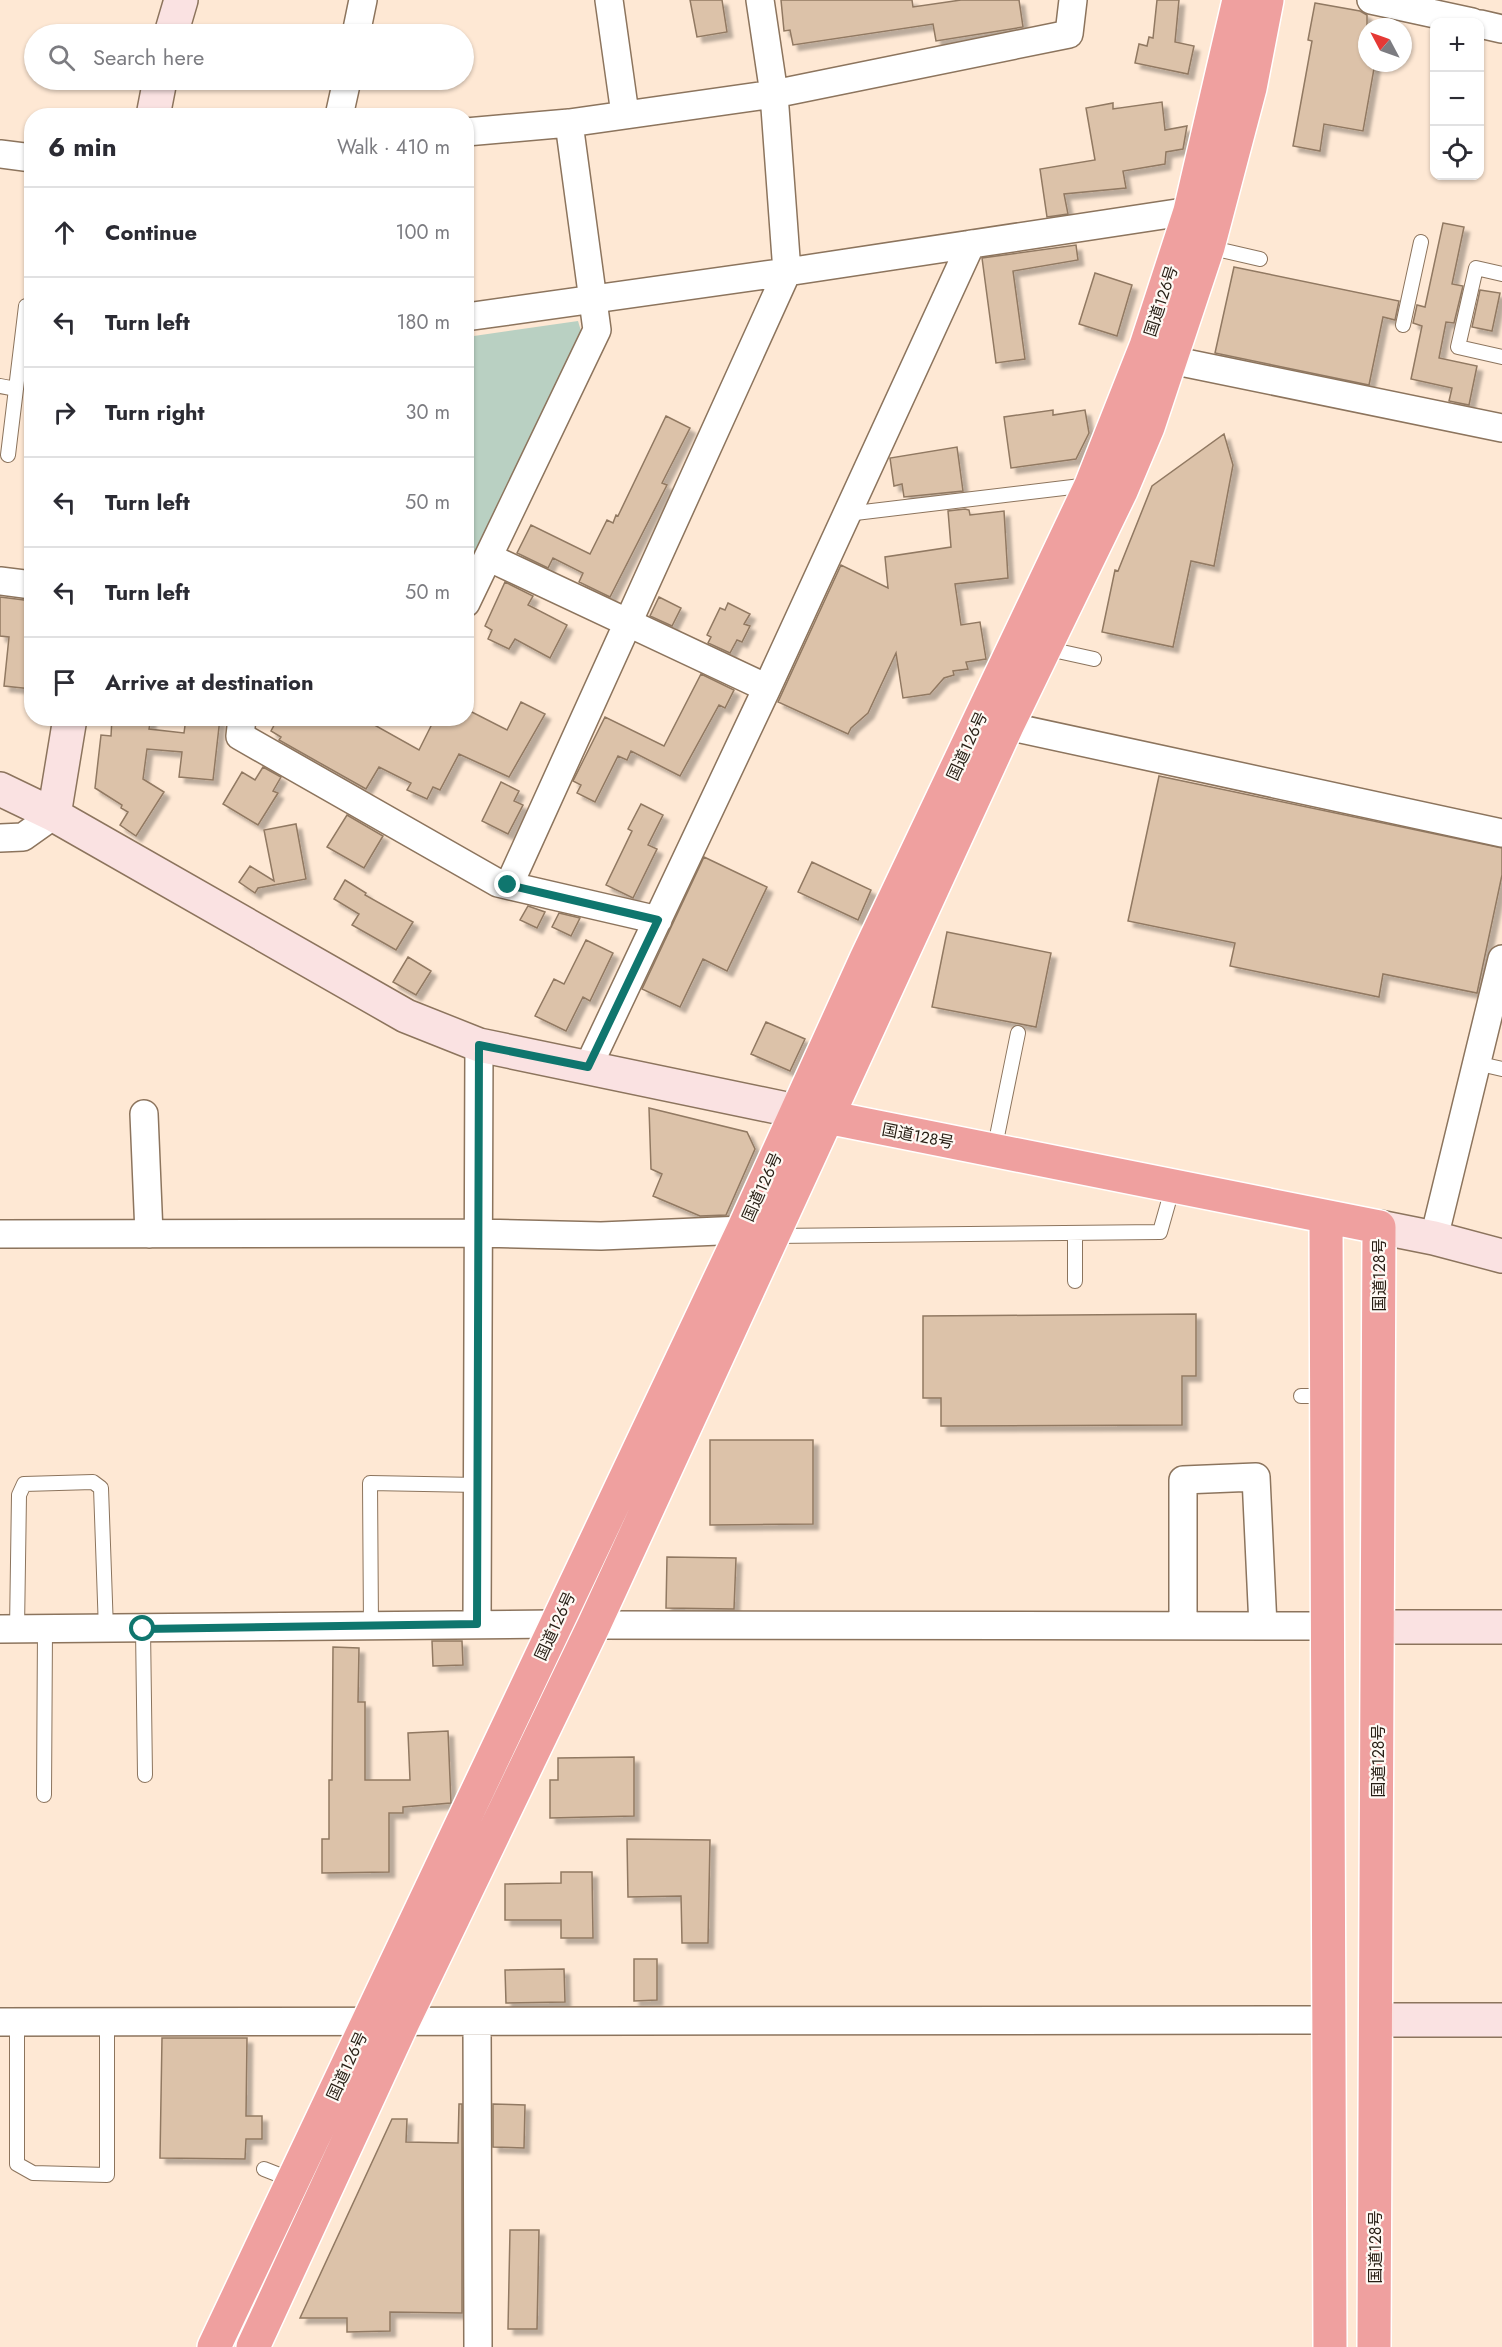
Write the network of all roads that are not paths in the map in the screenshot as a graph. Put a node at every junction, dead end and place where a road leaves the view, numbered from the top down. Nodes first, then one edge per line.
1 (181, 0) edge
2 (363, 0) edge
3 (609, 0) edge
4 (760, 0) edge
5 (1073, 0) edge
6 (1239, 0) edge
7 (1267, 0) edge
8 (1371, 0) edge
9 (1454, 18) edge
10 (174, 24) edge
11 (358, 24) edge
12 (1484, 25) edge
13 (1502, 29) edge
14 (158, 90) edge
15 (345, 90) edge
16 (774, 94) junction
17 (155, 108) edge
18 (341, 108) edge
19 (625, 114) junction
20 (569, 123) junction
21 (474, 131) edge
22 (0, 154) edge
23 (24, 157) edge
24 (1190, 211) junction
25 (1421, 242) dead end
26 (971, 244) junction
27 (1208, 248) junction
28 (1260, 259) dead end
29 (787, 272) junction
30 (1502, 274) edge
31 (592, 299) junction
32 (474, 316) edge
33 (24, 323) edge
34 (1403, 325) dead end
35 (1502, 357) edge
36 (1171, 360) junction
37 (0, 387) edge
38 (16, 389) junction
39 (1502, 428) edge
40 (8, 455) dead end
41 (1090, 485) junction
42 (847, 514) junction
43 (488, 557) junction
44 (0, 581) edge
45 (24, 584) edge
46 (474, 586) edge
47 (630, 621) junction
48 (1044, 648) junction
49 (1094, 658) dead end
50 (767, 688) junction
51 (69, 726) edge
52 (241, 726) edge
53 (1007, 726) junction
54 (0, 789) edge
55 (54, 815) junction
56 (1502, 833) edge
57 (0, 838) edge
58 (508, 885) junction
59 (658, 920) junction
60 (1502, 958) edge
61 (1018, 1033) dead end
62 (479, 1045) junction
63 (1489, 1066) edge
64 (588, 1067) junction
65 (796, 1111) junction
66 (144, 1114) dead end
67 (828, 1117) junction
68 (994, 1151) junction
69 (1173, 1186) junction
70 (1326, 1217) junction
71 (1378, 1227) junction
72 (478, 1233) junction
73 (758, 1233) junction
74 (1075, 1233) junction
75 (0, 1234) edge
76 (149, 1234) junction
77 (1434, 1238) junction
78 (1502, 1256) edge
79 (1075, 1281) dead end
80 (478, 1485) junction
81 (477, 1624) junction
82 (555, 1624) junction
83 (594, 1625) junction
84 (371, 1626) junction
85 (1183, 1626) junction
86 (1263, 1626) junction
87 (1329, 1626) junction
88 (1379, 1627) junction
89 (1502, 1627) edge
90 (8, 1629) edge
91 (45, 1629) junction
92 (143, 1629) junction
93 (106, 1630) junction
94 (146, 1775) dead end
95 (44, 1796) dead end
96 (1331, 2020) junction
97 (1377, 2020) junction
98 (1502, 2020) edge
99 (9, 2022) edge
100 (107, 2022) junction
101 (368, 2022) junction
102 (404, 2022) junction
103 (477, 2022) junction
104 (214, 2347) edge
105 (253, 2347) edge
106 (478, 2347) edge
107 (1330, 2347) edge
108 (1374, 2347) edge

1 - 10 street
2 - 11 street
3 - 19 street
4 - 16 street
5 - 16 street
6 - 24 highway, 国道126号
7 - 27 highway, 国道126号
8 - 9 street
12 - 13 street
14 - 17 street
15 - 18 street
16 - 19 street
16 - 29 street
19 - 20 street
20 - 21 street
20 - 31 street
22 - 23 street
24 - 26 street
24 - 41 highway, 国道126号
25 - 34 lane
26 - 29 street
26 - 42 street
27 - 28 lane
27 - 36 highway, 国道126号
29 - 31 street
29 - 47 street
30 - 35 lane
31 - 32 street
31 - 43 street
33 - 38 lane
36 - 39 street
36 - 48 highway, 国道126号
37 - 38 lane
38 - 40 lane
41 - 42 lane
41 - 65 highway, 国道126号
42 - 50 street
43 - 46 street
43 - 47 street
44 - 45 street
47 - 50 street
47 - 58 street
48 - 49 lane
48 - 53 highway, 国道126号
50 - 59 street
51 - 55 street
52 - 58 street
53 - 56 street
53 - 67 highway, 国道126号
54 - 55 street
55 - 57 street
55 - 62 street
58 - 59 street
59 - 64 street
60 - 63 street
61 - 68 lane
62 - 64 street
62 - 72 street
63 - 77 street
64 - 65 street
65 - 67 highway, 国道128号
65 - 73 highway, 国道126号
66 - 76 street
67 - 68 highway, 国道128号
67 - 73 highway, 国道126号
68 - 69 highway, 国道128号
69 - 70 highway, 国道128号
69 - 74 lane
70 - 71 highway, 国道128号
70 - 87 highway
71 - 77 street
71 - 88 highway, 国道128号
72 - 73 street
72 - 76 street
72 - 80 street
73 - 74 lane
73 - 82 highway, 国道126号
73 - 83 highway, 国道126号
74 - 79 lane
75 - 76 street
77 - 78 street
80 - 81 street
80 - 84 lane
81 - 82 street
81 - 84 street
82 - 101 highway, 国道126号
83 - 85 street
83 - 102 highway, 国道126号
84 - 92 street
85 - 86 street
85 - 86 street
86 - 87 street
87 - 88 highway
87 - 96 highway
88 - 89 street
88 - 97 highway, 国道128号
90 - 91 street
90 - 93 lane
91 - 93 street
91 - 95 lane
92 - 93 street
92 - 94 lane
96 - 97 highway
96 - 103 street
96 - 107 highway
97 - 98 street
97 - 108 highway, 国道128号
99 - 100 street
99 - 100 lane
100 - 101 street
101 - 102 street
101 - 104 highway, 国道126号
102 - 103 street
102 - 105 highway, 国道126号
103 - 106 street

